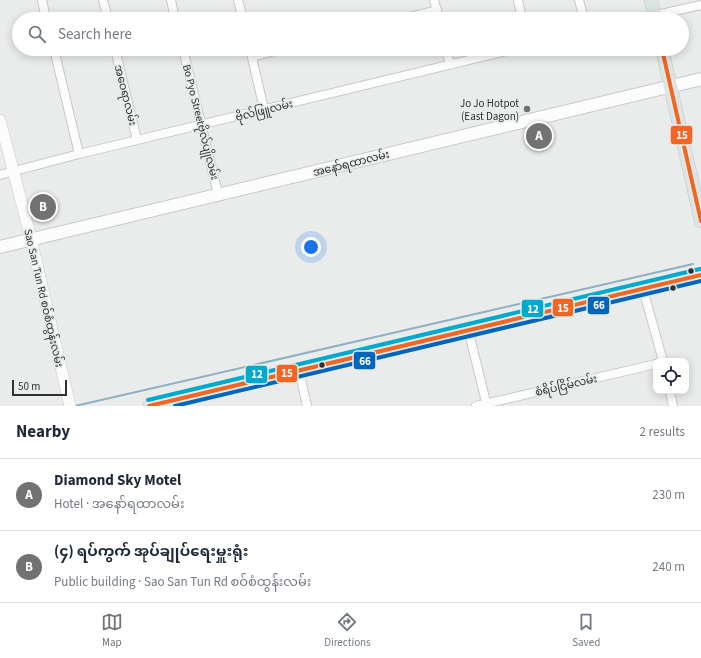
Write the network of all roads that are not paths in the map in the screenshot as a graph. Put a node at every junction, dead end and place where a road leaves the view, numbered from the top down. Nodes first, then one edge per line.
1 (42, 0) edge
2 (103, 0) edge
3 (171, 0) edge
4 (238, 0) edge
5 (434, 0) edge
6 (518, 0) edge
7 (579, 0) edge
8 (650, 0) edge
9 (701, 5) edge
10 (437, 10) joint
11 (45, 12) edge
12 (106, 12) edge
13 (174, 12) edge
14 (241, 12) edge
15 (429, 12) edge
16 (521, 12) edge
17 (582, 12) edge
18 (653, 12) edge
19 (674, 12) edge
20 (56, 56) edge
21 (117, 56) edge
22 (185, 56) edge
23 (252, 56) edge
24 (448, 56) edge
25 (487, 56) edge
26 (664, 56) edge
27 (450, 65) junction
28 (701, 79) edge
29 (671, 86) junction
30 (264, 109) junction
31 (0, 120) edge
32 (202, 124) junction
33 (137, 140) junction
34 (79, 154) junction
35 (13, 172) junction
36 (0, 175) edge
37 (218, 194) junction
38 (701, 221) edge
39 (31, 239) junction
40 (0, 247) edge
41 (701, 267) edge
42 (701, 275) edge
43 (687, 278) junction
44 (701, 283) edge
45 (643, 289) junction
46 (468, 329) junction
47 (661, 358) edge
48 (653, 365) edge
49 (299, 370) junction
50 (671, 394) edge
51 (487, 405) edge
52 (70, 406) edge
53 (150, 406) edge
54 (307, 406) edge
55 (476, 406) edge
56 (673, 406) edge

1 - 11 street
2 - 12 street
3 - 13 street
4 - 14 street
5 - 10 street
6 - 16 street
7 - 17 street
8 - 18 main road
9 - 19 street
10 - 15 street
20 - 34 street
21 - 33 street, အဝေရာလမ်း
22 - 32 street, Bo Pyo Streetဗိုလ်ပျိုလမ်း
23 - 30 street
24 - 27 street
25 - 27 street, ဗိုလ်ဖြူလမ်း
26 - 29 main road
27 - 30 street, ဗိုလ်ဖြူလမ်း
28 - 29 main road, အနော်ရထာလမ်း
29 - 37 main road, အနော်ရထာလမ်း
29 - 38 main road
30 - 32 street, ဗိုလ်ဖြူလမ်း
31 - 35 street, Sao San Tun Rd စဝ်စံထွန်းလမ်း
32 - 33 street, ဗိုလ်ဖြူလမ်း
32 - 37 street, Bo Pyo Streetဗိုလ်ပျိုလမ်း
33 - 34 street, ဗိုလ်ဖြူလမ်း
34 - 35 street, ဗိုလ်ဖြူလမ်း
35 - 36 street, ဗိုလ်ဖြူလမ်း
35 - 39 street, Sao San Tun Rd စဝ်စံထွန်းလမ်း
37 - 39 main road, အနော်ရထာလမ်း
39 - 40 main road, အနော်ရထာလမ်း
39 - 52 street, Sao San Tun Rd စဝ်စံထွန်းလမ်း
41 - 43 main road
42 - 43 main road
43 - 44 main road
43 - 45 main road
45 - 46 main road
45 - 47 street
46 - 49 main road
46 - 51 street
48 - 51 street, စံရိပ်ငြိမ်လမ်း
49 - 53 main road
49 - 54 street
50 - 56 street
51 - 55 street, စံရိပ်ငြိမ်လမ်း

